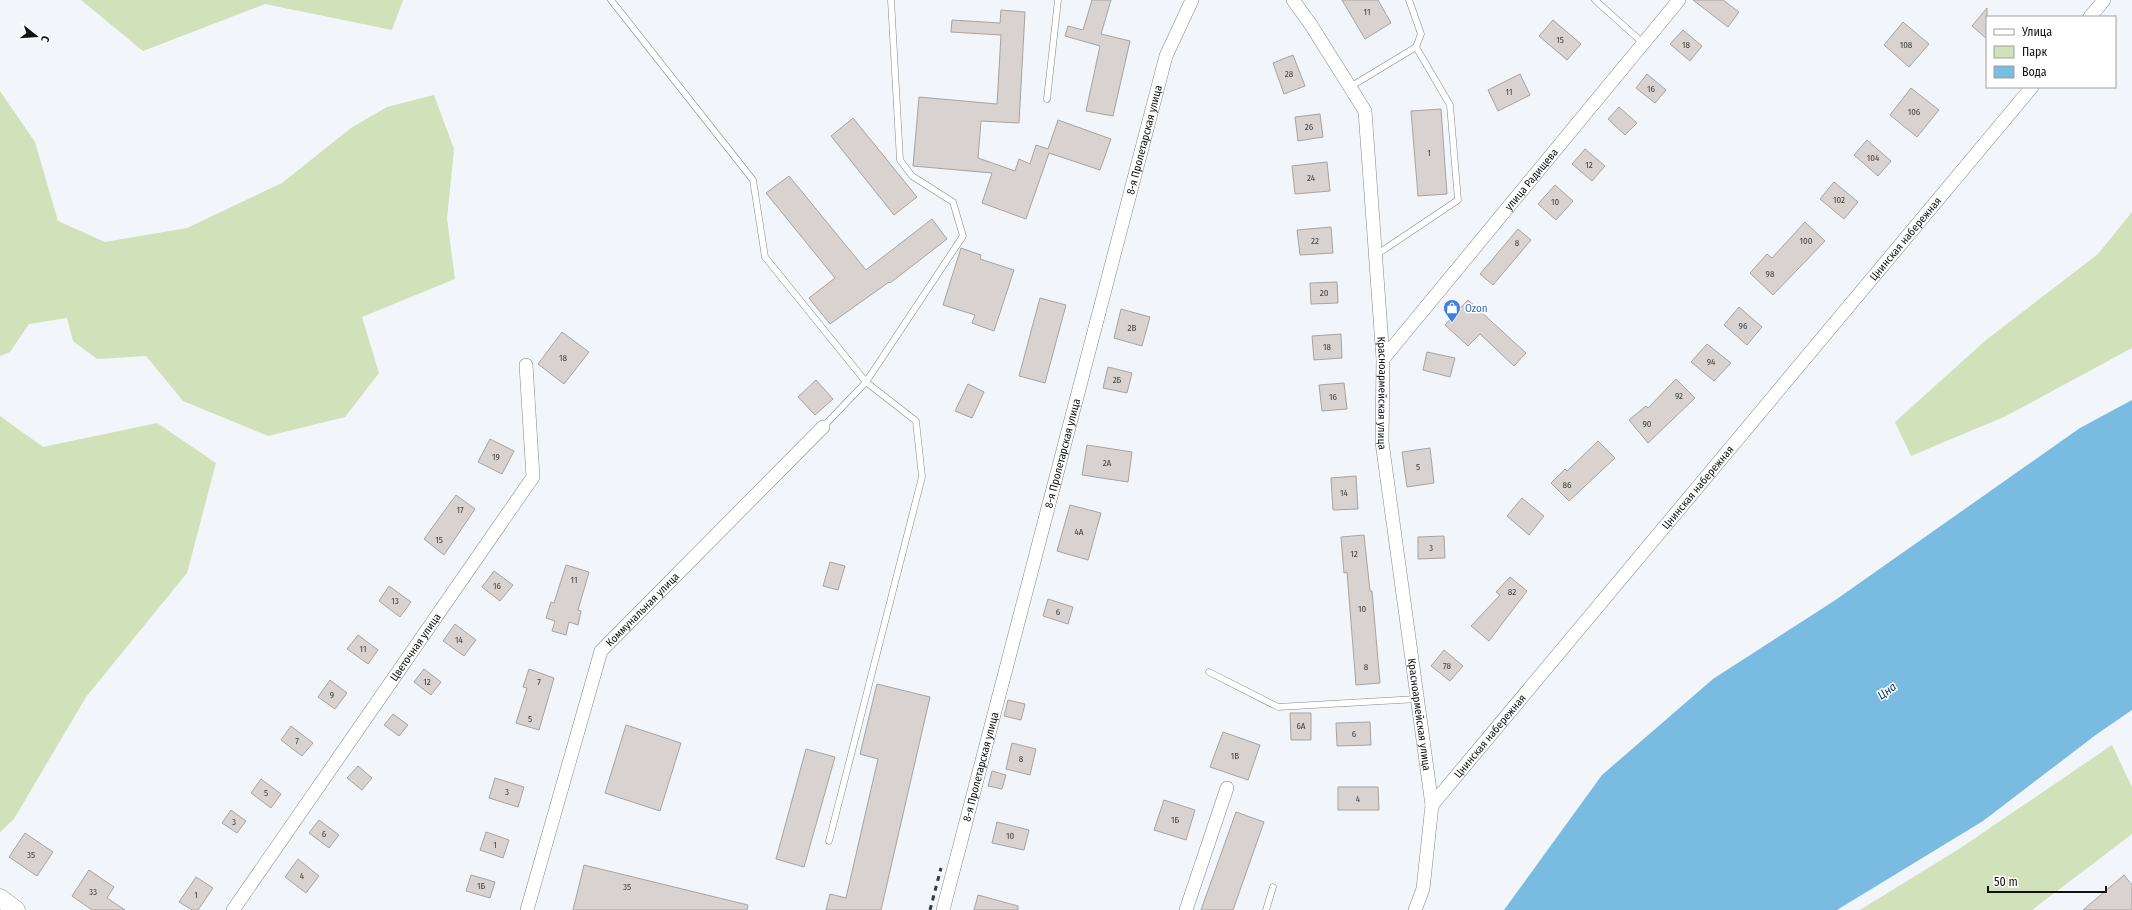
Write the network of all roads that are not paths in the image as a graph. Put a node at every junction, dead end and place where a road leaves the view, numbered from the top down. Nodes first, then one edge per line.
1 (611, 0) edge
2 (891, 0) edge
3 (1058, 0) edge
4 (1192, 0) edge
5 (1293, 0) edge
6 (1409, 0) edge
7 (1595, 0) edge
8 (1679, 0) edge
9 (2104, 0) edge
10 (2091, 16) edge
11 (1643, 43) junction
12 (1416, 47) junction
13 (1350, 87) junction
14 (2031, 88) edge
15 (1048, 99) dead end
16 (1376, 255) junction
17 (1384, 359) junction
18 (526, 365) dead end
19 (866, 382) junction
20 (823, 427) joint
21 (1209, 672) dead end
22 (1418, 699) junction
23 (1227, 788) dead end
24 (1432, 805) junction
25 (829, 841) dead end
26 (1273, 887) dead end
27 (0, 898) edge
28 (16, 910) edge
29 (233, 910) edge
30 (527, 910) edge
31 (943, 910) edge
32 (1186, 910) edge
33 (1266, 910) edge
34 (1415, 910) edge

1 - 19 lane
2 - 19 lane
3 - 15 lane
4 - 31 street, 8-я Пролетарская улица
5 - 13 street, Красноармейская улица
6 - 12 lane
7 - 11 lane
8 - 11 street, улица Радищева
9 - 10 street
11 - 17 street, улица Радищева
12 - 13 lane
12 - 16 lane
13 - 16 street, Красноармейская улица
14 - 24 street, Цнинская набережная
16 - 17 street, Красноармейская улица
17 - 22 street, Красноармейская улица
18 - 29 street, Цветочная улица
19 - 20 lane
19 - 25 lane
20 - 30 street, Коммунальная улица
21 - 22 lane
22 - 24 street, Красноармейская улица
23 - 32 street
24 - 34 street
26 - 33 lane
27 - 28 main road

